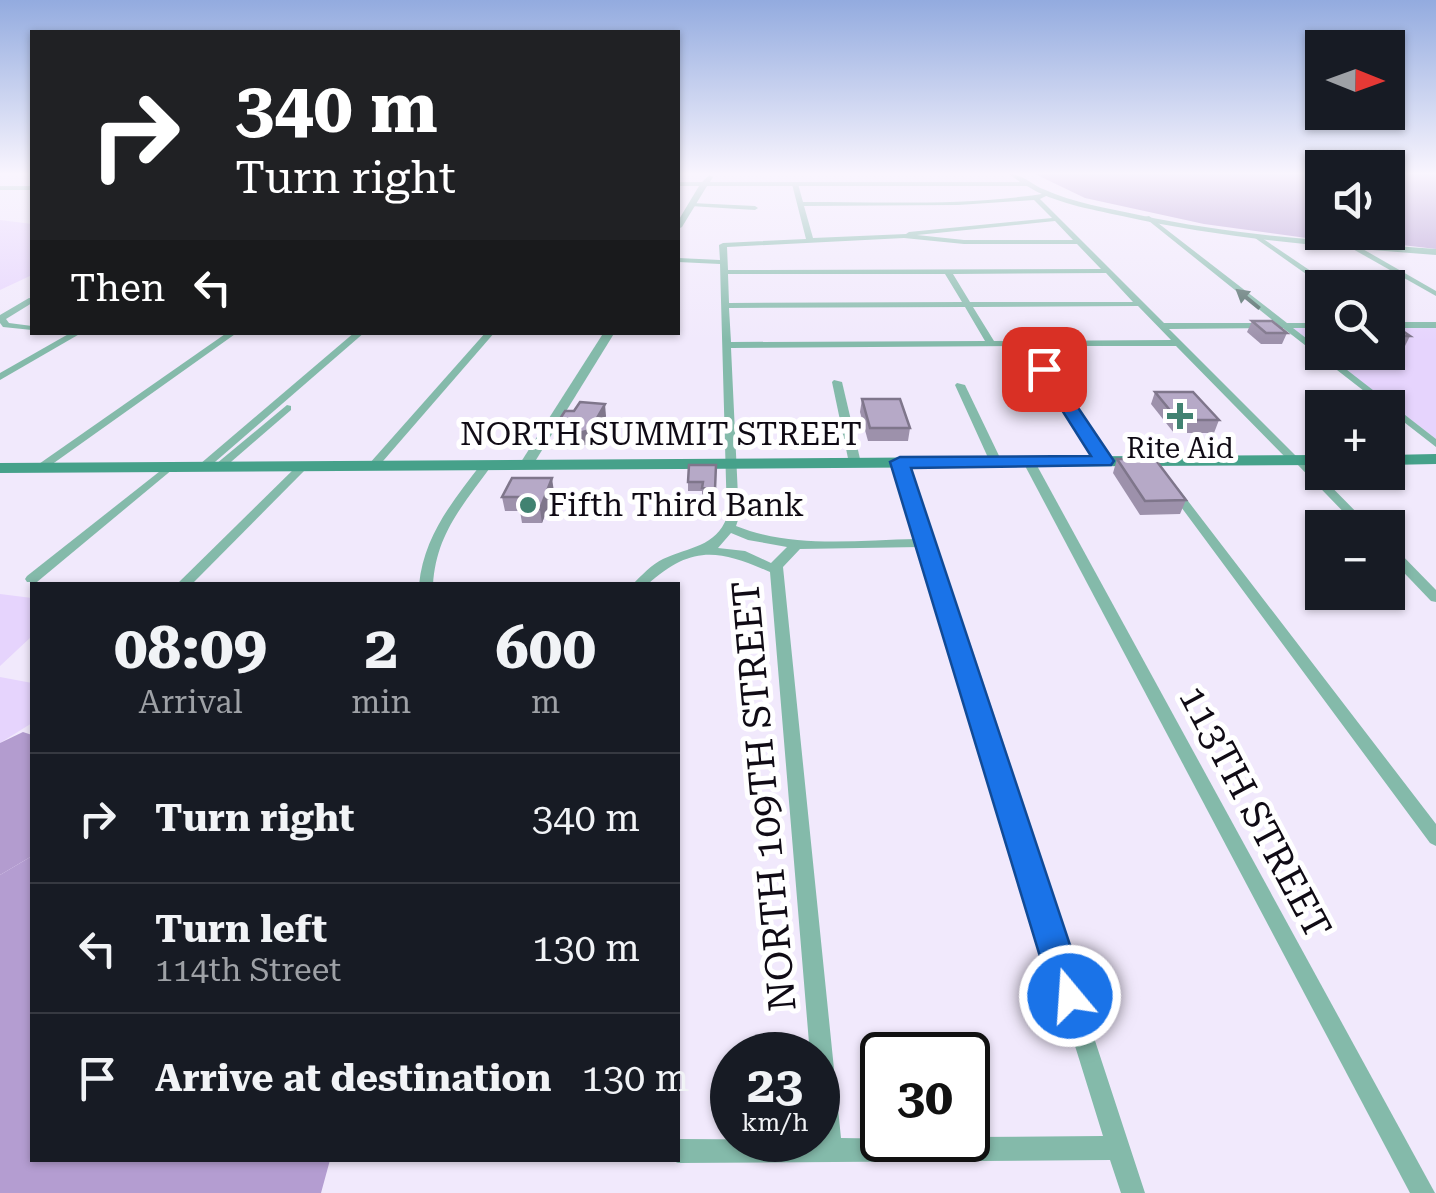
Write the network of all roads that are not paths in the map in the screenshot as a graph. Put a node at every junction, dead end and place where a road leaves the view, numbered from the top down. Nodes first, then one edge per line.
1 (807, 230) edge
2 (932, 230) edge
3 (1067, 230) edge
4 (1163, 230) edge
5 (1220, 230) edge
6 (904, 236) junction
7 (1256, 236) junction
8 (810, 240) junction
9 (1305, 241) edge
10 (1079, 242) junction
11 (1361, 250) edge
12 (1405, 250) edge
13 (1436, 252) edge
14 (680, 260) edge
15 (724, 268) junction
16 (1306, 270) edge
17 (1108, 271) junction
18 (948, 272) junction
19 (1436, 294) edge
20 (30, 301) edge
21 (1140, 304) junction
22 (967, 305) junction
23 (725, 306) junction
24 (1, 322) edge
25 (1436, 324) edge
26 (1305, 325) edge
27 (1405, 325) edge
28 (1162, 326) junction
29 (1281, 326) junction
30 (30, 328) edge
31 (74, 335) edge
32 (230, 335) edge
33 (358, 335) edge
34 (370, 335) edge
35 (488, 335) edge
36 (609, 335) edge
37 (1179, 343) junction
38 (990, 344) junction
39 (1028, 344) junction
40 (726, 345) junction
41 (0, 377) edge
42 (310, 382) junction
43 (838, 382) dead end
44 (960, 385) dead end
45 (1436, 444) edge
46 (1297, 460) junction
47 (1305, 460) edge
48 (1405, 460) edge
49 (1436, 460) edge
50 (1104, 461) junction
51 (1153, 461) junction
52 (900, 462) junction
53 (996, 462) junction
54 (1030, 462) junction
55 (855, 463) junction
56 (730, 464) junction
57 (486, 465) junction
58 (526, 465) junction
59 (212, 466) junction
60 (303, 466) junction
61 (373, 466) junction
62 (170, 467) junction
63 (0, 468) edge
64 (40, 468) junction
65 (1348, 510) edge
66 (729, 528) junction
67 (925, 542) junction
68 (704, 550) junction
69 (785, 557) junction
70 (1405, 566) edge
71 (32, 579) dead end
72 (186, 582) edge
73 (426, 582) edge
74 (642, 582) edge
75 (1436, 598) edge
76 (1436, 838) edge
77 (821, 1032) edge
78 (1118, 1148) junction
79 (840, 1150) edge
80 (680, 1151) edge
81 (710, 1151) edge
82 (1132, 1193) edge
83 (1424, 1193) edge

1 - 8 street
2 - 6 street
3 - 10 street
29 -> 4 street
5 - 7 street
6 - 8 street
6 - 10 street
7 - 9 street
7 - 16 street
8 - 15 street
10 - 17 street
11 - 19 street
12 - 13 street
14 - 15 street
15 - 18 street
15 - 23 street
17 - 18 street
17 - 21 street
18 - 22 street
20 - 24 street
21 - 22 street
21 - 28 street
22 - 23 street
22 - 38 street
23 - 40 street
24 - 30 street
25 - 27 street
26 - 29 street
28 - 29 street
28 - 37 street
29 - 45 street
31 - 41 street
32 - 64 street
33 - 42 street
34 - 42 street
35 - 61 street
36 - 58 street
37 - 39 street
37 - 46 street
38 - 39 street
38 - 40 street
39 - 50 street
40 - 56 street
42 - 59 street
43 - 55 street
44 - 53 street
46 - 47 main road, NORTH SUMMIT STREET
46 - 51 main road, NORTH SUMMIT STREET
46 - 65 street
48 - 49 main road
50 - 51 main road, NORTH SUMMIT STREET
50 - 54 main road, NORTH SUMMIT STREET
51 - 76 street
52 - 53 main road, NORTH SUMMIT STREET
52 - 55 main road, NORTH SUMMIT STREET
52 - 67 street
53 - 54 main road, NORTH SUMMIT STREET
54 - 83 street, 113TH STREET
55 - 56 main road, NORTH SUMMIT STREET
56 - 58 main road, NORTH SUMMIT STREET
56 - 66 street
57 - 58 main road, NORTH SUMMIT STREET
57 - 61 main road, NORTH SUMMIT STREET
57 - 73 street
59 - 60 main road, NORTH SUMMIT STREET
59 - 62 main road, NORTH SUMMIT STREET
60 - 61 main road, NORTH SUMMIT STREET
60 - 72 street
62 - 64 main road, NORTH SUMMIT STREET
62 - 71 street
63 - 64 main road, NORTH SUMMIT STREET
66 - 68 street
66 - 69 street
67 - 69 street
67 - 78 street
68 - 69 street
68 - 74 street
69 - 77 street, NORTH 109TH STREET
70 - 75 street
78 - 79 street
78 - 82 street
80 - 81 street

